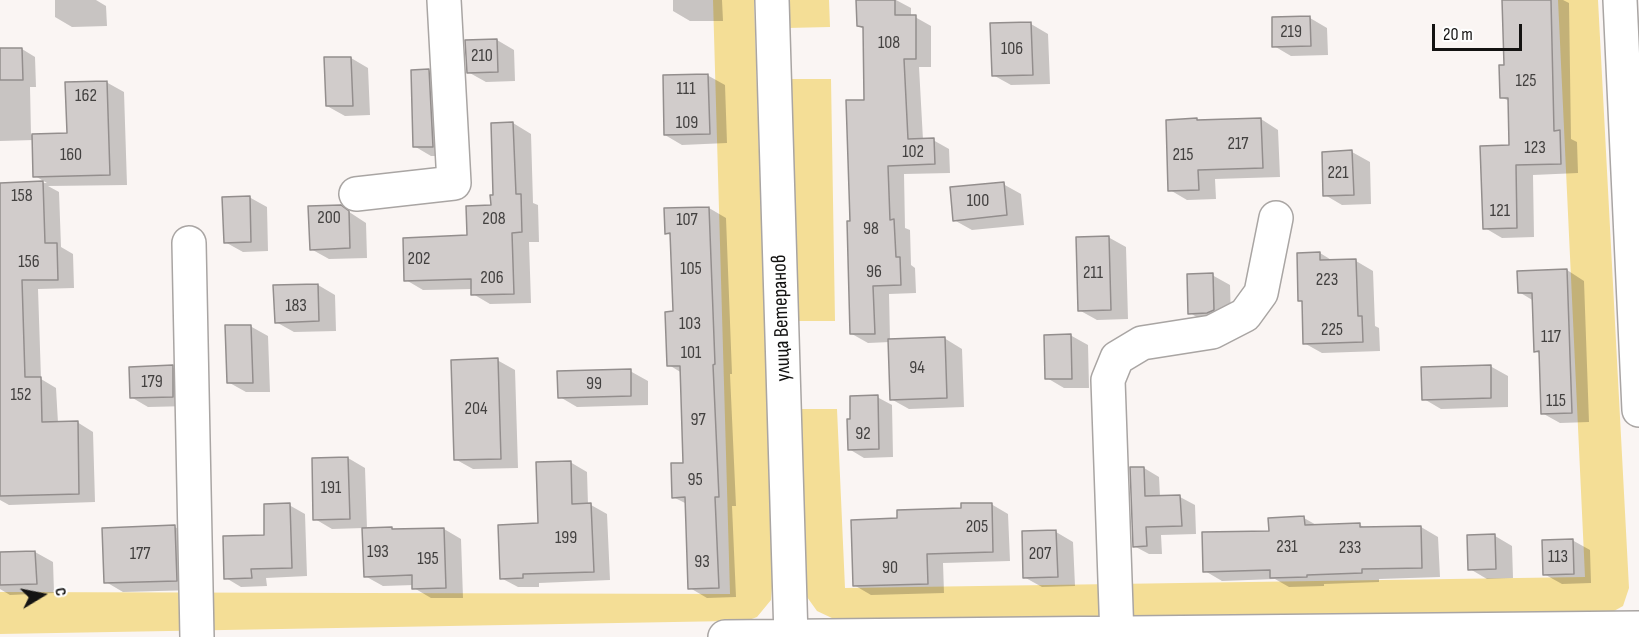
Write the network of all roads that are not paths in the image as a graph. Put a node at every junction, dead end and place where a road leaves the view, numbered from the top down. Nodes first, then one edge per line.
1 (444, 0) edge
2 (772, 0) edge
3 (1620, 0) edge
4 (1632, 151) edge
5 (356, 194) dead end
6 (1276, 218) dead end
7 (189, 243) dead end
8 (1639, 410) edge
9 (1639, 628) edge
10 (1117, 635) edge
11 (791, 636) edge
12 (196, 637) edge
13 (725, 637) edge

1 - 5 street
2 - 11 street, улица Ветеранов
3 - 4 street
4 - 8 street
6 - 10 street
7 - 12 street
9 - 10 street
10 - 11 street
11 - 13 street

